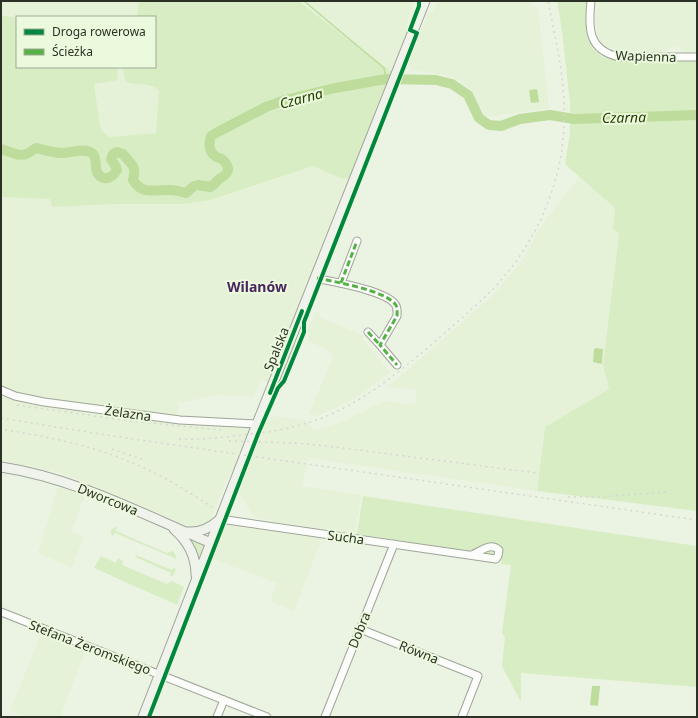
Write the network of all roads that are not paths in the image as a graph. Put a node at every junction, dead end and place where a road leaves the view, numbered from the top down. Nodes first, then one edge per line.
1 (425, 1) edge
2 (591, 1) edge
3 (697, 57) edge
4 (357, 241) dead end
5 (315, 278) junction
6 (341, 283) junction
7 (368, 332) dead end
8 (380, 345) junction
9 (397, 365) dead end
10 (1, 390) edge
11 (256, 424) junction
12 (1, 467) edge
13 (220, 519) junction
14 (168, 524) junction
15 (183, 531) junction
16 (211, 543) junction
17 (394, 544) junction
18 (472, 555) dead end
19 (196, 581) junction
20 (1, 612) edge
21 (360, 629) junction
22 (159, 674) junction
23 (224, 700) junction
24 (143, 717) edge
25 (217, 717) edge
26 (267, 717) edge
27 (325, 717) edge
28 (462, 717) edge

1 - 5 street, Spalska
2 - 3 street, Wapienna
4 - 6 street
5 - 6 street
5 - 11 street, Spalska
6 - 8 street
7 - 8 street
8 - 9 street
10 - 11 street, Żelazna
11 - 13 street, Spalska
12 - 14 street, Dworcowa
13 - 15 street
13 - 16 street, Spalska
13 - 17 street, Sucha
14 - 15 street, Dworcowa
14 - 19 street
15 - 16 street, Dworcowa
16 - 19 street, Spalska
17 - 18 street, Sucha
17 - 21 street, Dobra
19 - 22 street, Spalska
20 - 22 street, Stefana Żeromskiego
21 - 27 street, Dobra
21 - 28 street, Równa
22 - 23 street, Stefana Żeromskiego
22 - 24 street, Spalska
23 - 25 street
23 - 26 street, Stefana Żeromskiego

